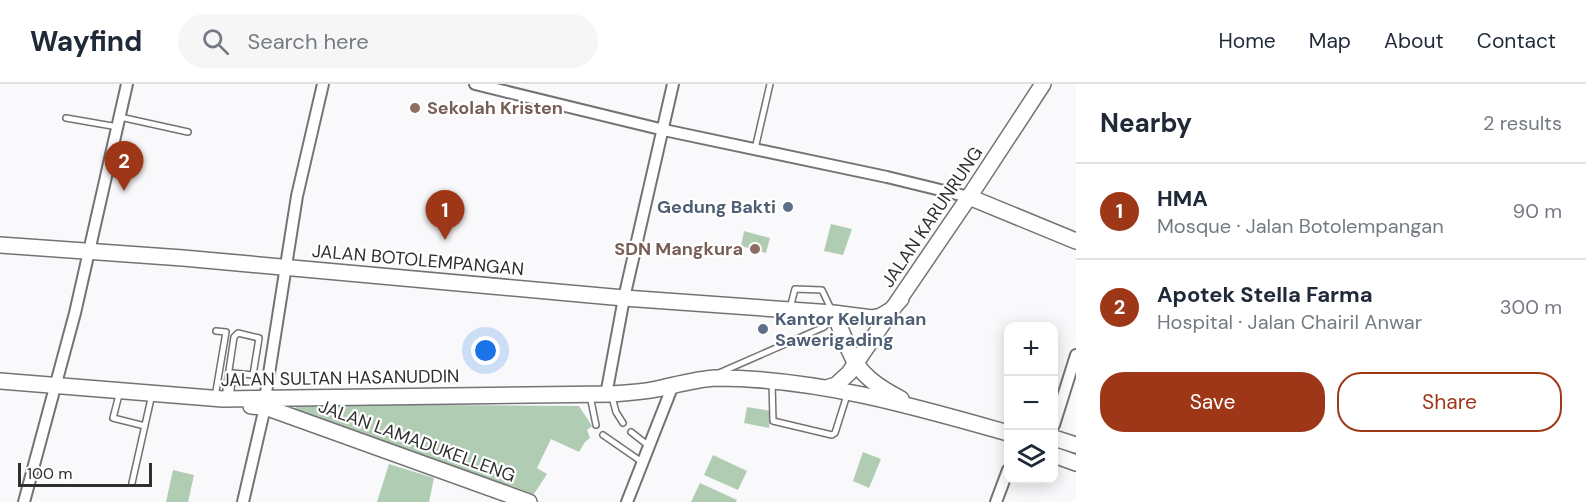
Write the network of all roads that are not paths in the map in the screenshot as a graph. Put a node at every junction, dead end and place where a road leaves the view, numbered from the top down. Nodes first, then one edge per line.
1 (127, 84) edge
2 (323, 84) edge
3 (475, 84) edge
4 (673, 84) edge
5 (770, 84) edge
6 (1043, 84) edge
7 (506, 87) edge
8 (66, 118) dead end
9 (119, 122) junction
10 (664, 130) junction
11 (188, 132) dead end
12 (755, 149) junction
13 (969, 197) junction
14 (1076, 241) edge
15 (0, 245) edge
16 (88, 252) junction
17 (285, 268) junction
18 (624, 298) junction
19 (901, 299) junction
20 (790, 310) junction
21 (834, 314) junction
22 (216, 331) dead end
23 (257, 348) junction
24 (273, 350) junction
25 (1076, 355) edge
26 (855, 363) junction
27 (701, 380) junction
28 (772, 380) junction
29 (0, 381) edge
30 (57, 385) junction
31 (673, 386) junction
32 (823, 388) junction
33 (120, 390) junction
34 (153, 393) junction
35 (847, 393) junction
36 (590, 395) junction
37 (609, 395) junction
38 (223, 399) junction
39 (265, 403) junction
40 (917, 407) junction
41 (1058, 410) edge
42 (623, 423) dead end
43 (596, 425) dead end
44 (145, 426) junction
45 (631, 432) dead end
46 (1004, 432) edge
47 (603, 435) dead end
48 (1058, 440) edge
49 (1076, 445) edge
50 (649, 446) junction
51 (1058, 457) edge
52 (642, 462) junction
53 (1076, 463) edge
54 (1004, 481) edge
55 (132, 483) dead end
56 (24, 502) edge
57 (243, 502) edge
58 (529, 502) edge
59 (620, 502) edge
60 (627, 502) edge
61 (996, 502) edge

1 - 9 street
2 - 17 street
3 - 7 street
4 - 10 street
5 - 12 lane
6 - 13 main road, JALAN KARUNRUNG
7 - 10 street
8 - 9 lane
9 - 11 lane
9 - 16 street
10 - 12 street
10 - 18 street
12 - 13 street
13 - 14 main road
13 - 19 main road, JALAN KARUNRUNG
15 - 16 main road, JALAN BOTOLEMPANGAN
16 - 17 main road, JALAN BOTOLEMPANGAN
16 - 30 street
17 - 18 main road, JALAN BOTOLEMPANGAN
17 - 24 street
18 - 20 main road, JALAN BOTOLEMPANGAN
18 - 37 street
19 - 21 main road, JALAN BOTOLEMPANGAN
19 - 26 main road, JALAN KARUNRUNG
20 - 21 main road, JALAN BOTOLEMPANGAN
20 - 21 lane
21 - 26 main road
21 - 27 lane
22 - 38 lane
23 - 24 lane
23 - 38 lane
23 - 38 lane
24 - 39 street
25 - 41 street
26 - 32 main road, JALAN KARUNRUNG
26 - 40 main road
27 - 28 main road, JALAN SULTAN HASANUDDIN
27 - 31 main road, JALAN SULTAN HASANUDDIN
28 - 32 main road, JALAN SULTAN HASANUDDIN
28 - 35 lane
29 - 30 main road, JALAN SULTAN HASANUDDIN
30 - 33 main road, JALAN SULTAN HASANUDDIN
30 - 56 street
31 - 37 main road, JALAN SULTAN HASANUDDIN
31 - 50 street
32 - 35 main road, JALAN SULTAN HASANUDDIN
33 - 34 main road, JALAN SULTAN HASANUDDIN
33 - 44 lane
34 - 38 main road, JALAN SULTAN HASANUDDIN
34 - 44 lane
35 - 40 main road, JALAN SULTAN HASANUDDIN
36 - 37 main road, JALAN SULTAN HASANUDDIN
36 - 39 main road, JALAN SULTAN HASANUDDIN
36 - 43 lane
37 - 42 lane
38 - 39 main road, JALAN SULTAN HASANUDDIN
39 - 57 street
39 - 58 main road, JALAN LAMADUKELLENG
40 - 46 main road
44 - 55 lane
45 - 50 lane
47 - 52 lane
48 - 49 main road
50 - 52 street
51 - 53 main road
52 - 59 street
52 - 60 street
54 - 61 street

